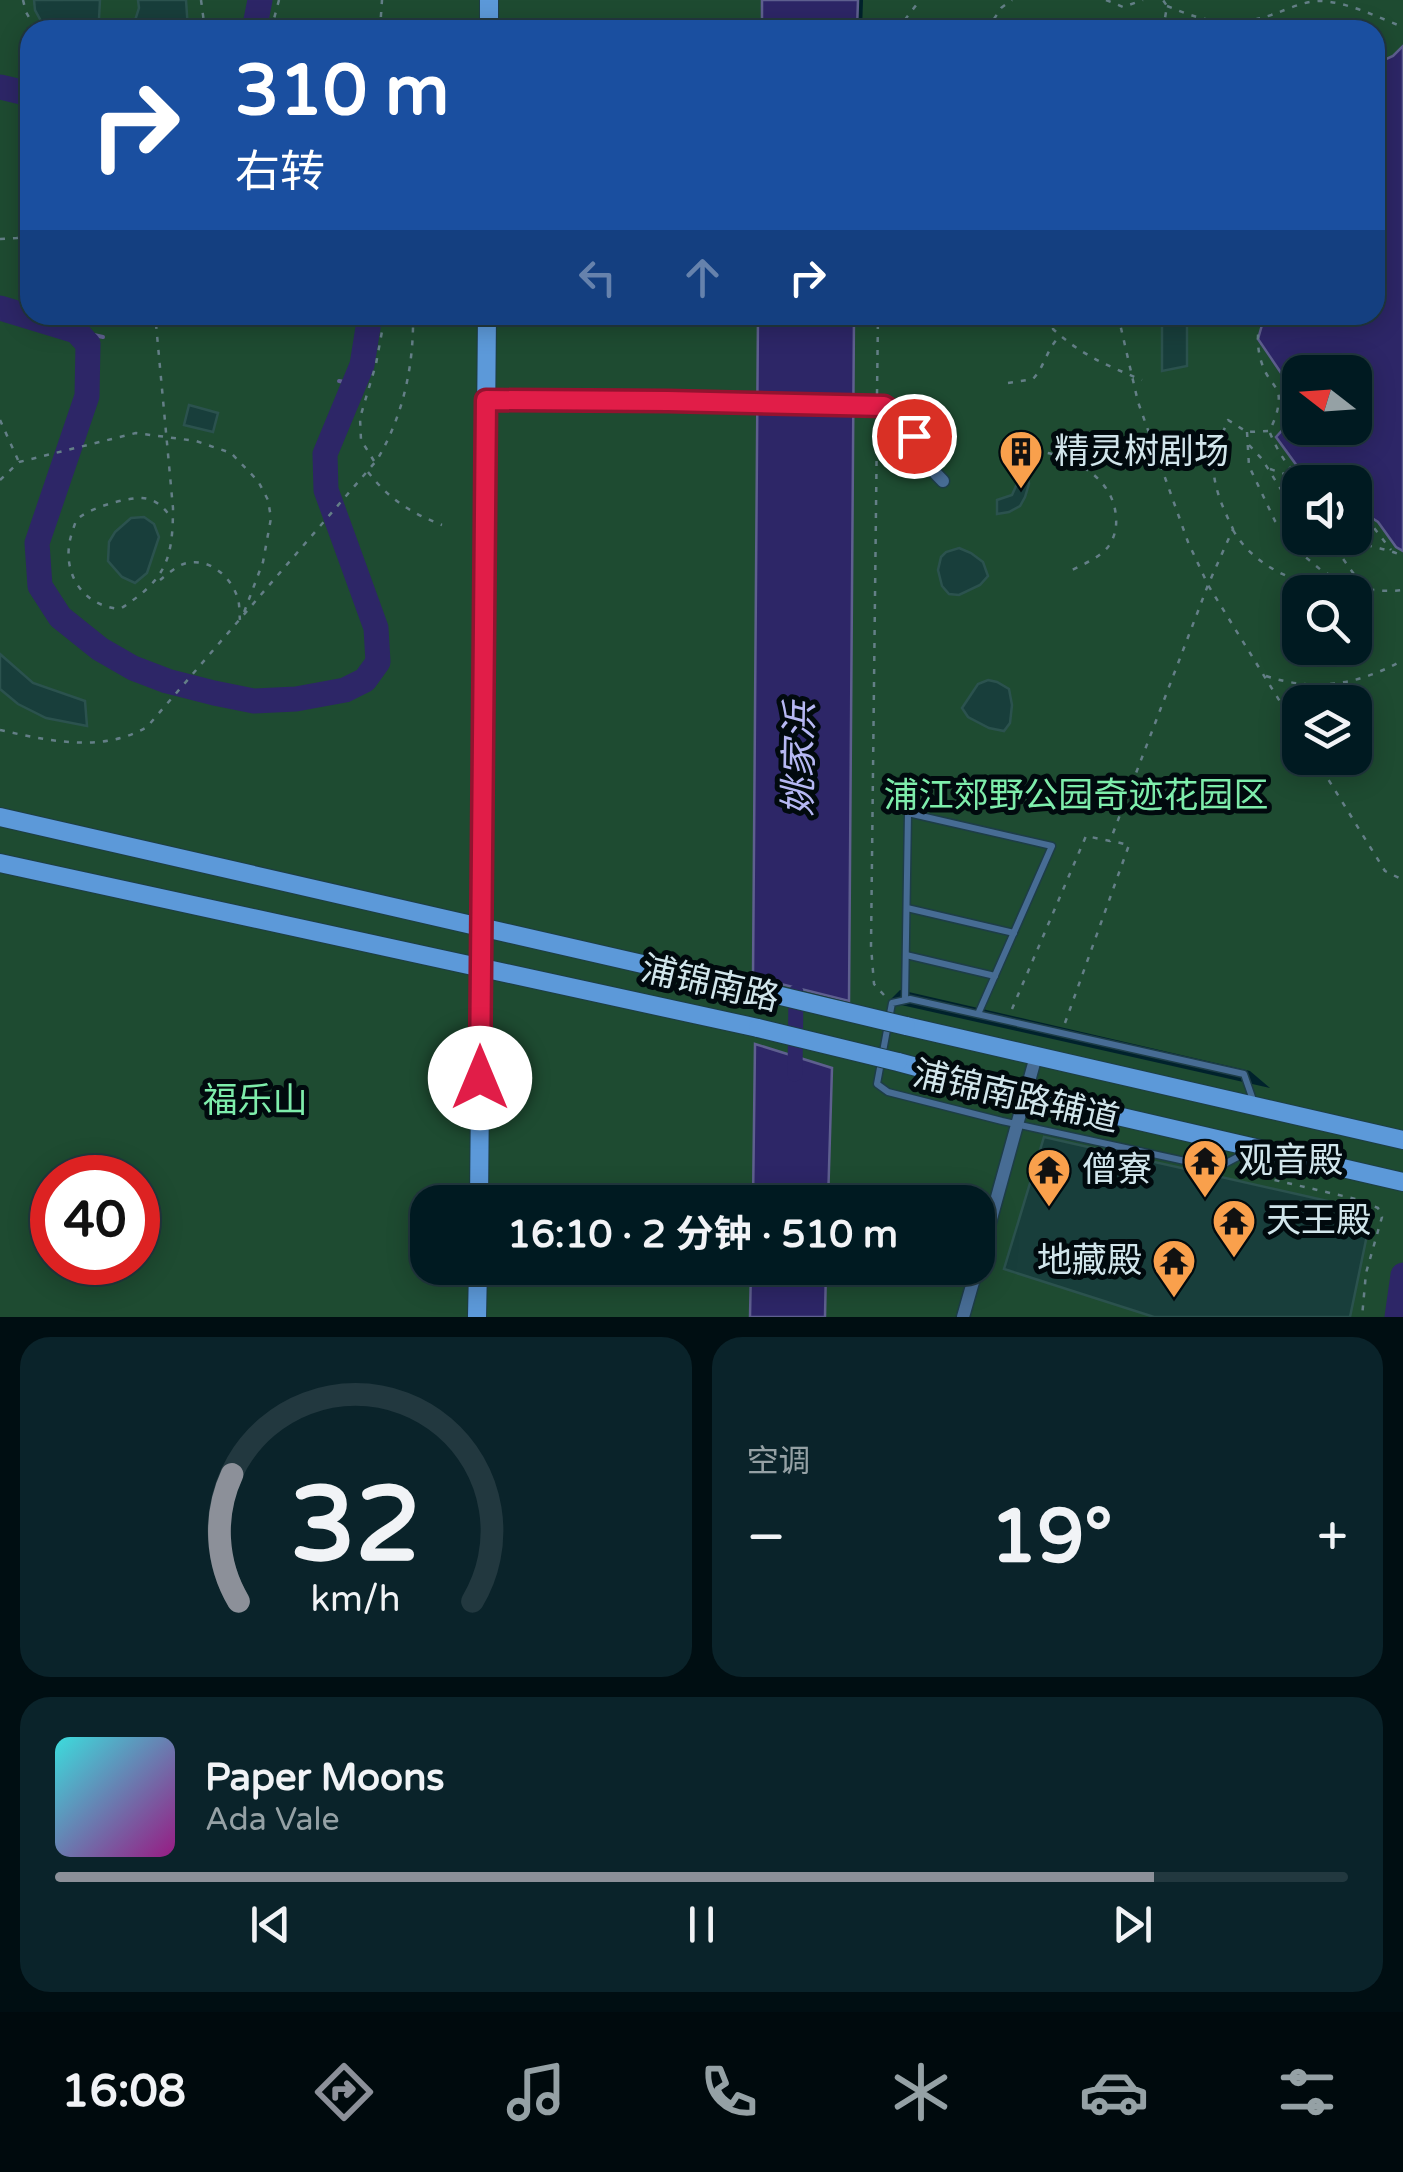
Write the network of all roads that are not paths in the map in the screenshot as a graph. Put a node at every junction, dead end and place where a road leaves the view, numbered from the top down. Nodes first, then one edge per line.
1 (487, 325) edge
2 (486, 400) junction
3 (943, 482) dead end
4 (0, 817) edge
5 (0, 863) edge
6 (906, 908) junction
7 (482, 929) junction
8 (1014, 933) junction
9 (906, 955) junction
10 (481, 968) junction
11 (995, 976) junction
12 (905, 1000) junction
13 (978, 1014) junction
14 (1036, 1056) junction
15 (1024, 1094) junction
16 (1255, 1106) junction
17 (1016, 1124) junction
18 (1403, 1140) edge
19 (1256, 1147) junction
20 (1403, 1182) edge
21 (479, 1185) edge
22 (995, 1201) edge
23 (478, 1285) edge
24 (972, 1285) edge
25 (478, 1317) edge
26 (964, 1317) edge

1 - 2 main road
2 - 3 street, bridge
2 - 7 main road
4 - 7 main road
5 - 10 main road, 浦锦南路
6 - 8 lane
6 - 8 lane
6 - 9 lane
7 - 10 main road
7 - 14 main road, bridge
8 - 11 lane
9 - 11 lane
9 - 12 lane
10 - 15 main road, 浦锦南路, bridge
10 - 21 main road
11 - 13 lane
12 - 13 lane, 浦锦南路辅道
12 - 17 lane, 浦锦南路辅道
13 - 16 lane, 浦锦南路辅道
14 - 15 street
14 - 16 main road
15 - 17 street
15 - 19 main road, 浦锦南路
16 - 18 main road
17 - 19 lane, 浦锦南路辅道
17 - 22 street
19 - 20 main road, 浦锦南路
23 - 25 main road
24 - 26 street

